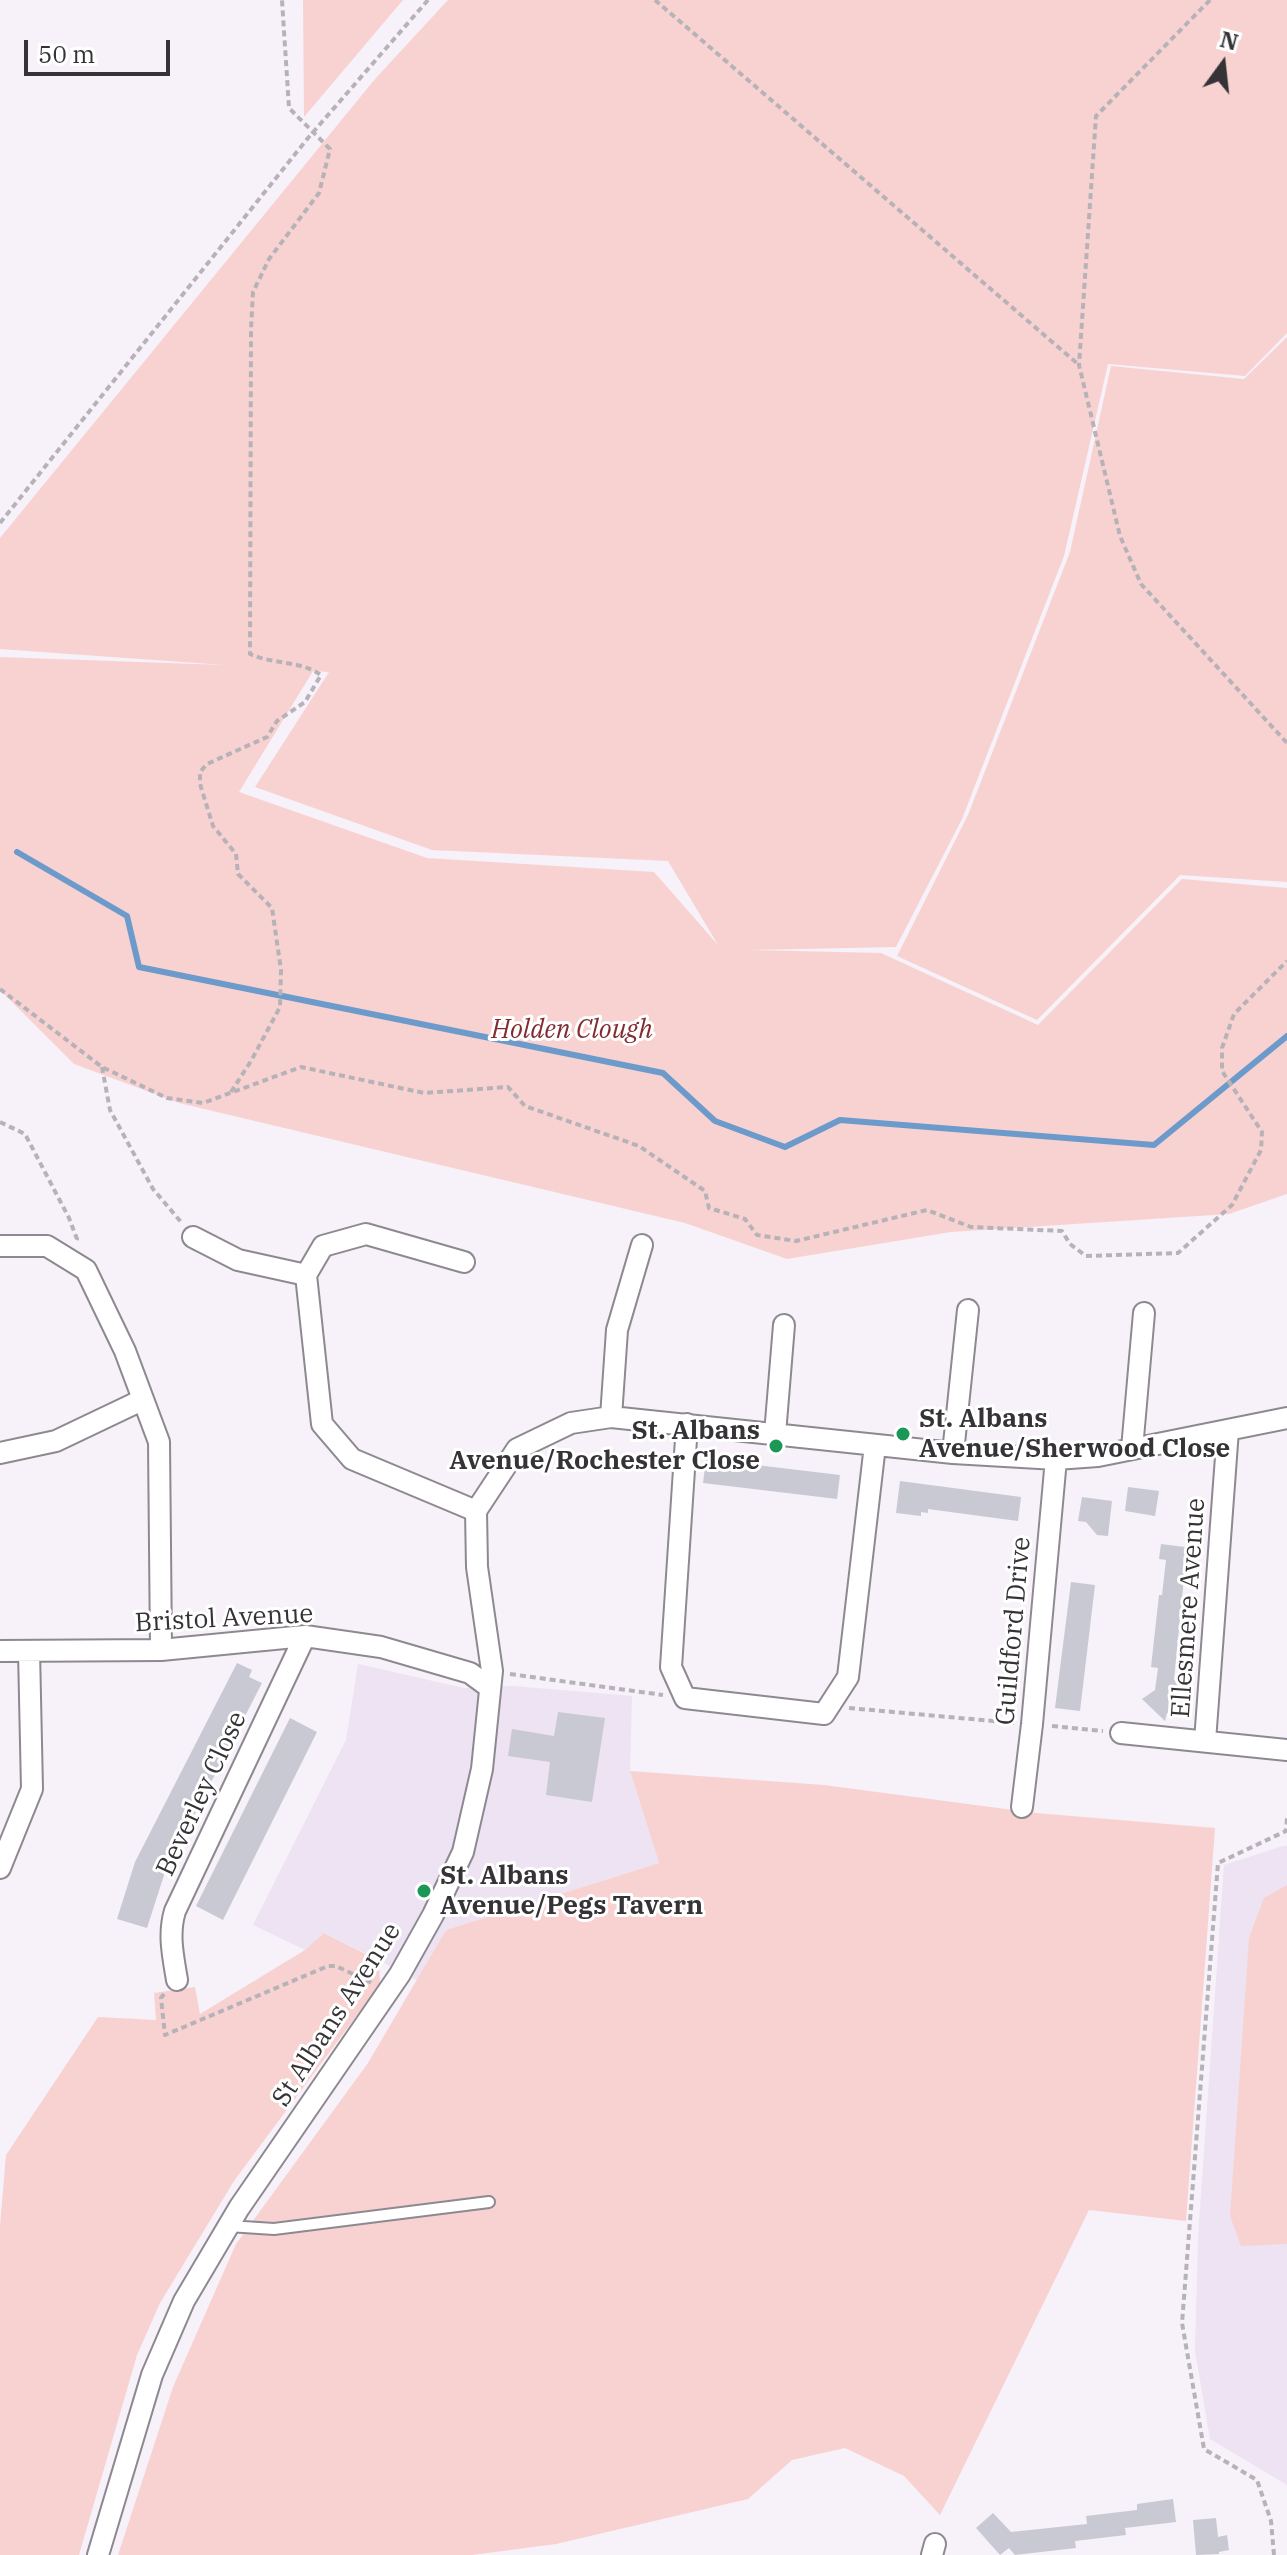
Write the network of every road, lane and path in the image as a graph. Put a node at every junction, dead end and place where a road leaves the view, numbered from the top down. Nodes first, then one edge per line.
1 (282, 0) edge
2 (428, 0) edge
3 (655, 0) edge
4 (1210, 0) edge
5 (313, 132) junction
6 (1079, 365) junction
7 (0, 523) edge
8 (1287, 743) edge
9 (1287, 961) edge
10 (0, 989) edge
11 (102, 1067) junction
12 (230, 1092) junction
13 (0, 1122) edge
14 (193, 1237) joint
15 (77, 1239) dead end
16 (642, 1245) dead end
17 (0, 1246) edge
18 (464, 1262) dead end
19 (306, 1275) junction
20 (968, 1310) dead end
21 (1144, 1313) dead end
22 (784, 1325) dead end
23 (142, 1400) junction
24 (611, 1417) junction
25 (1287, 1418) edge
26 (687, 1424) junction
27 (1228, 1430) junction
28 (775, 1434) junction
29 (875, 1445) junction
30 (1132, 1449) junction
31 (0, 1453) edge
32 (953, 1453) junction
33 (1056, 1459) junction
34 (476, 1511) junction
35 (305, 1636) junction
36 (161, 1650) junction
37 (0, 1651) edge
38 (29, 1651) junction
39 (490, 1679) junction
40 (685, 1698) junction
41 (829, 1707) junction
42 (1032, 1724) junction
43 (1121, 1733) joint
44 (1205, 1741) junction
45 (1287, 1750) edge
46 (1022, 1807) dead end
47 (1287, 1818) edge
48 (0, 1868) edge
49 (177, 1980) joint
50 (388, 1992) junction
51 (489, 2202) dead end
52 (228, 2226) junction
53 (98, 2555) edge
54 (1274, 2555) edge

1 - 5 path
2 - 5 path
3 - 6 path
4 - 6 path
5 - 7 path
5 - 12 path
6 - 8 path
9 - 12 path
10 - 11 path
11 - 12 path
11 - 14 path
13 - 15 path
14 - 19 street
16 - 24 street
17 - 23 street
18 - 19 street
19 - 34 street
20 - 32 street
21 - 30 street
22 - 28 street
23 - 31 street
23 - 36 street
24 - 26 street
24 - 34 street
25 - 27 street
26 - 28 street
26 - 40 street
27 - 30 street
27 - 44 street, Ellesmere Avenue
28 - 29 street
29 - 32 street
29 - 41 street
30 - 33 street
32 - 33 street
33 - 42 street, Guildford Drive
34 - 39 street, St Albans Avenue
35 - 36 street, Bristol Avenue
35 - 39 street, Bristol Avenue
35 - 49 street, Beverley Close
36 - 38 street, Bristol Avenue
37 - 38 street, Bristol Avenue
38 - 48 street
39 - 40 path
39 - 50 street, St Albans Avenue
40 - 41 street
41 - 42 path
42 - 43 path
42 - 46 street, Guildford Drive
43 - 44 street
44 - 45 street
47 - 54 path
49 - 50 path
50 - 52 street, St Albans Avenue
51 - 52 lane
52 - 53 street, St Albans Avenue

